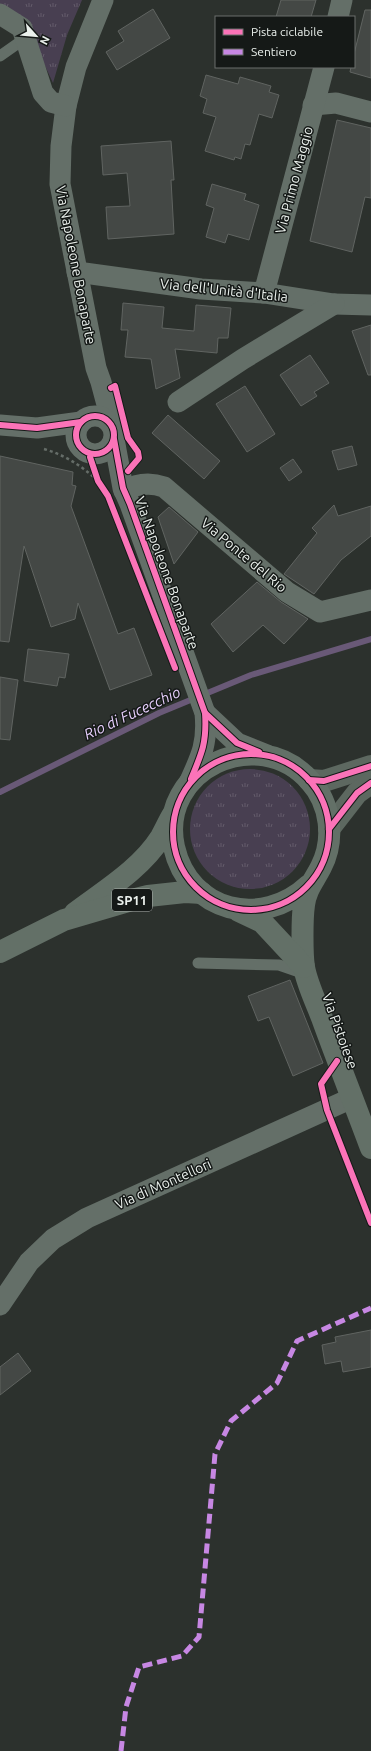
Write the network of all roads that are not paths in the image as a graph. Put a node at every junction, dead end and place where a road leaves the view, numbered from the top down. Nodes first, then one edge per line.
1 (103, 0) edge
2 (342, 0) edge
3 (0, 14) edge
4 (338, 16) edge
5 (27, 37) junction
6 (0, 56) edge
7 (324, 68) edge
8 (313, 105) junction
9 (66, 106) junction
10 (371, 112) edge
11 (77, 272) junction
12 (264, 293) junction
13 (334, 304) junction
14 (371, 305) edge
15 (96, 368) junction
16 (178, 402) dead end
17 (83, 421) junction
18 (0, 425) edge
19 (37, 428) junction
20 (113, 433) junction
21 (85, 451) junction
22 (123, 489) junction
23 (371, 600) edge
24 (205, 713) junction
25 (268, 756) junction
26 (371, 766) edge
27 (310, 780) junction
28 (371, 783) edge
29 (188, 785) junction
30 (176, 808) junction
31 (329, 829) junction
32 (309, 885) junction
33 (202, 893) junction
34 (233, 908) junction
35 (64, 920) junction
36 (0, 952) edge
37 (198, 963) dead end
38 (305, 971) junction
39 (352, 1098) junction
40 (371, 1148) edge
41 (0, 1305) edge

1 - 9 street, Via Napoleone Bonaparte
2 - 4 street
3 - 5 street
5 - 6 lane
5 - 9 street
7 - 8 street, Via Primo Maggio
8 - 10 street
8 - 12 street, Via Primo Maggio
9 - 11 street, Via Napoleone Bonaparte
11 - 12 street, Via dell'Unità d'Italia
11 - 15 street, Via Napoleone Bonaparte
12 - 13 street, Via dell'Unità d'Italia
13 - 14 street, Via dell'Unità d'Italia
13 - 16 street
15 - 17 street, Via Napoleone Bonaparte
15 - 20 street, Via Napoleone Bonaparte
17 - 19 street
17 - 20 street
17 - 21 street, Via Napoleone Bonaparte
18 - 19 street
19 - 21 street
20 - 21 street
20 - 22 street, Via Napoleone Bonaparte
21 - 22 street, Via Napoleone Bonaparte
22 - 23 street, Via Ponte del Rio
22 - 24 street, Via Napoleone Bonaparte
24 - 25 street, Via Napoleone Bonaparte
24 - 29 street, Via Napoleone Bonaparte
25 - 27 main road
25 - 29 main road
26 - 27 main road
27 - 31 main road
28 - 31 main road
29 - 30 main road
30 - 33 main road
30 - 35 main road
31 - 32 main road
32 - 34 main road
32 - 38 main road, Via Pistoiese
33 - 34 main road
33 - 35 main road, SP11
34 - 38 main road, Via Pistoiese
35 - 36 main road, SP11
37 - 38 lane
38 - 39 main road, Via Pistoiese
39 - 40 main road, Via Pistoiese
39 - 41 street, Via di Montellori

